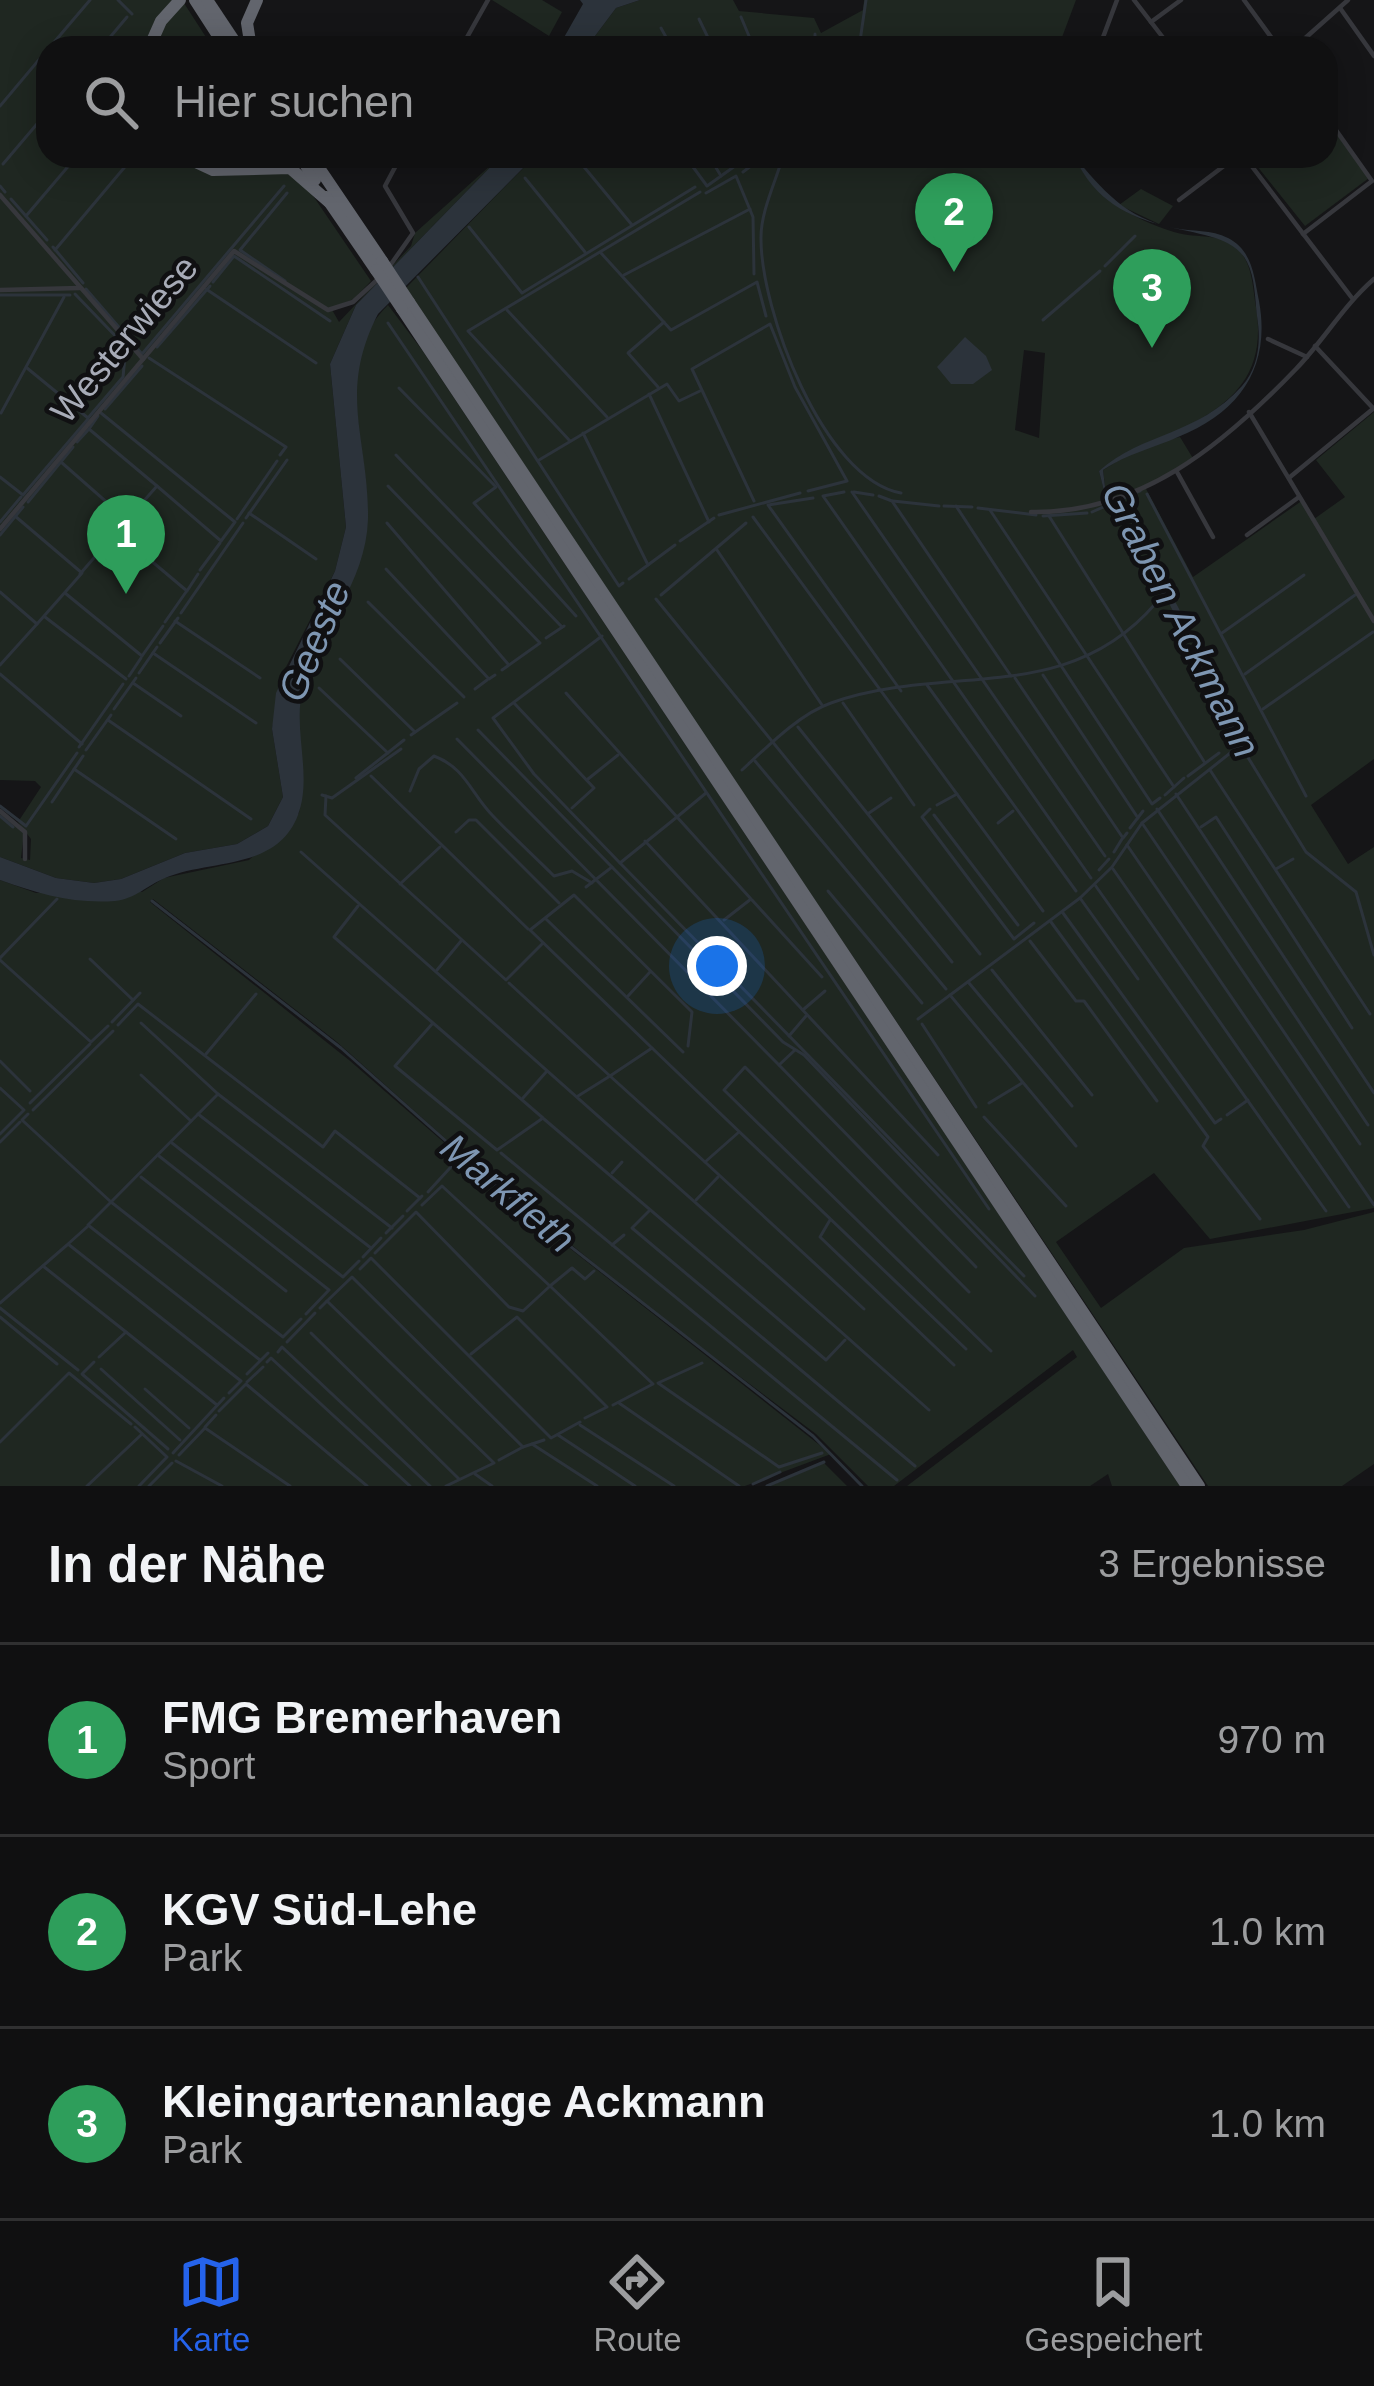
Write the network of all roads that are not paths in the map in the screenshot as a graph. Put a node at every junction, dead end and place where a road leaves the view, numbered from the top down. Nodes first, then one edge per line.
1 (195, 0) edge
2 (207, 0) edge
3 (256, 0) edge
4 (488, 0) edge
5 (1118, 0) edge
6 (1134, 0) edge
7 (1181, 0) edge
8 (1244, 0) edge
9 (177, 2) edge
10 (1343, 3) edge
11 (1151, 22) junction
12 (156, 36) edge
13 (219, 36) edge
14 (231, 36) edge
15 (249, 36) edge
16 (468, 36) edge
17 (1101, 36) edge
18 (1162, 36) edge
19 (1270, 36) edge
20 (1307, 36) edge
21 (1374, 56) edge
22 (1338, 133) edge
23 (209, 168) edge
24 (290, 168) edge
25 (290, 168) edge
26 (308, 168) edge
27 (318, 168) edge
28 (395, 168) edge
29 (1224, 168) edge
30 (1251, 168) edge
31 (1372, 182) edge
32 (0, 195) edge
33 (1179, 200) dead end
34 (329, 202) junction
35 (1304, 234) junction
36 (379, 266) junction
37 (1374, 279) edge
38 (80, 288) junction
39 (0, 290) edge
40 (1352, 298) junction
41 (406, 305) junction
42 (1268, 339) dead end
43 (1315, 346) junction
44 (1307, 357) junction
45 (142, 359) junction
46 (1374, 408) edge
47 (1249, 412) junction
48 (1177, 472) junction
49 (1288, 478) junction
50 (1299, 497) junction
51 (1030, 512) dead end
52 (0, 529) edge
53 (1247, 535) dead end
54 (1213, 537) dead end
55 (1374, 621) edge
56 (0, 811) edge
57 (26, 859) dead end
58 (1186, 1486) edge
59 (1199, 1486) edge

1 - 13 highway
2 - 14 highway
3 - 15 highway
4 - 16 street
5 - 17 street
6 - 11 street
7 - 11 street
8 - 19 street
9 - 12 highway
10 - 20 street
10 - 21 street
11 - 18 street
22 - 31 street
23 - 24 highway
25 - 34 highway
26 - 34 highway
27 - 36 highway
28 - 45 street, Westerwiese
29 - 33 street
30 - 35 street
31 - 35 street
32 - 38 street
34 - 36 highway
35 - 40 street
36 - 41 highway, bridge
37 - 40 street
38 - 39 street
38 - 45 street
40 - 43 street
41 - 58 highway
41 - 59 highway
42 - 44 street
43 - 44 street
43 - 46 street
44 - 47 street
45 - 52 street, Westerwiese
46 - 49 street
47 - 48 street
47 - 49 street
48 - 51 street
48 - 54 street
49 - 50 street
50 - 53 street
50 - 55 street
56 - 57 street

